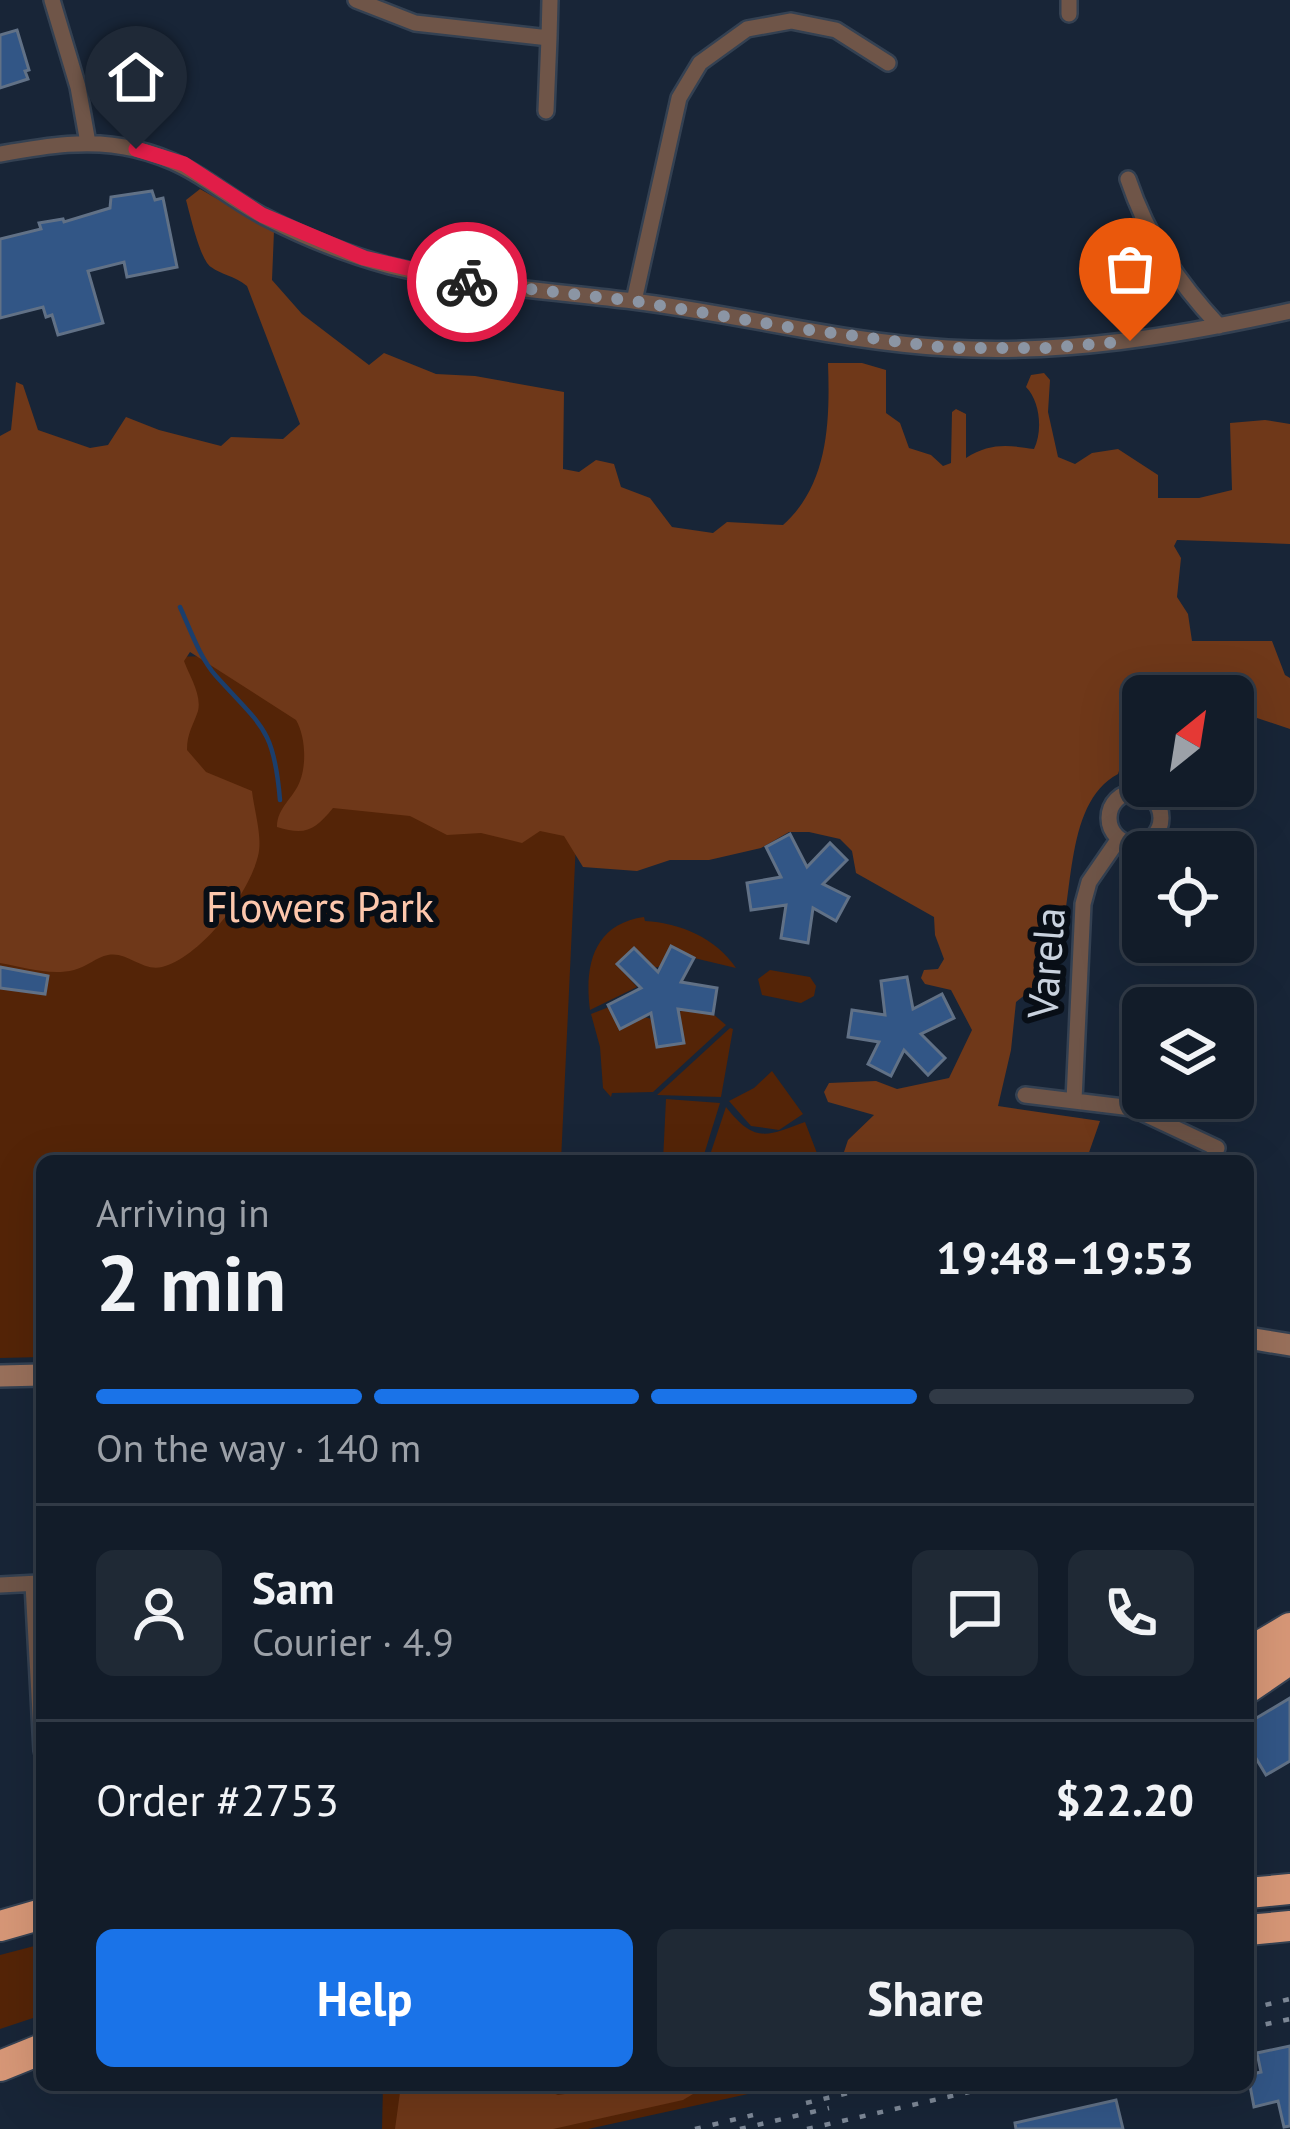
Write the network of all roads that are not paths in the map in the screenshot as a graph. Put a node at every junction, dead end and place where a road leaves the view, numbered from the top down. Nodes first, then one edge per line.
1 (52, 0) edge
2 (356, 0) edge
3 (550, 0) edge
4 (549, 38) junction
5 (888, 63) dead end
6 (546, 111) dead end
7 (88, 143) junction
8 (0, 154) edge
9 (1128, 179) dead end
10 (634, 301) junction
11 (1290, 311) edge
12 (1219, 326) junction
13 (1118, 840) dead end
14 (1025, 1095) dead end
15 (1074, 1100) junction
16 (1213, 1155) edge
17 (1254, 1339) edge
18 (1290, 1345) edge
19 (36, 1375) edge
20 (0, 1376) edge
21 (36, 1583) edge
22 (0, 1586) edge
23 (1290, 1628) edge
24 (1254, 1649) edge
25 (1290, 1659) edge
26 (1254, 1684) edge
27 (1290, 1889) edge
28 (1254, 1892) edge
29 (36, 1916) edge
30 (0, 1926) edge
31 (1290, 1926) edge
32 (1254, 1929) edge
33 (36, 2051) edge
34 (0, 2066) edge

1 - 7 street
2 - 4 street
3 - 4 street
4 - 6 street
5 - 10 street
7 - 8 street
7 - 10 street
9 - 12 street
10 - 12 street
11 - 12 street
13 - 15 street, Varela
14 - 15 street
15 - 16 street
17 - 18 street
19 - 20 street
21 - 22 street
23 - 24 highway
25 - 26 highway
27 - 28 highway
29 - 30 highway
31 - 32 highway
33 - 34 highway

